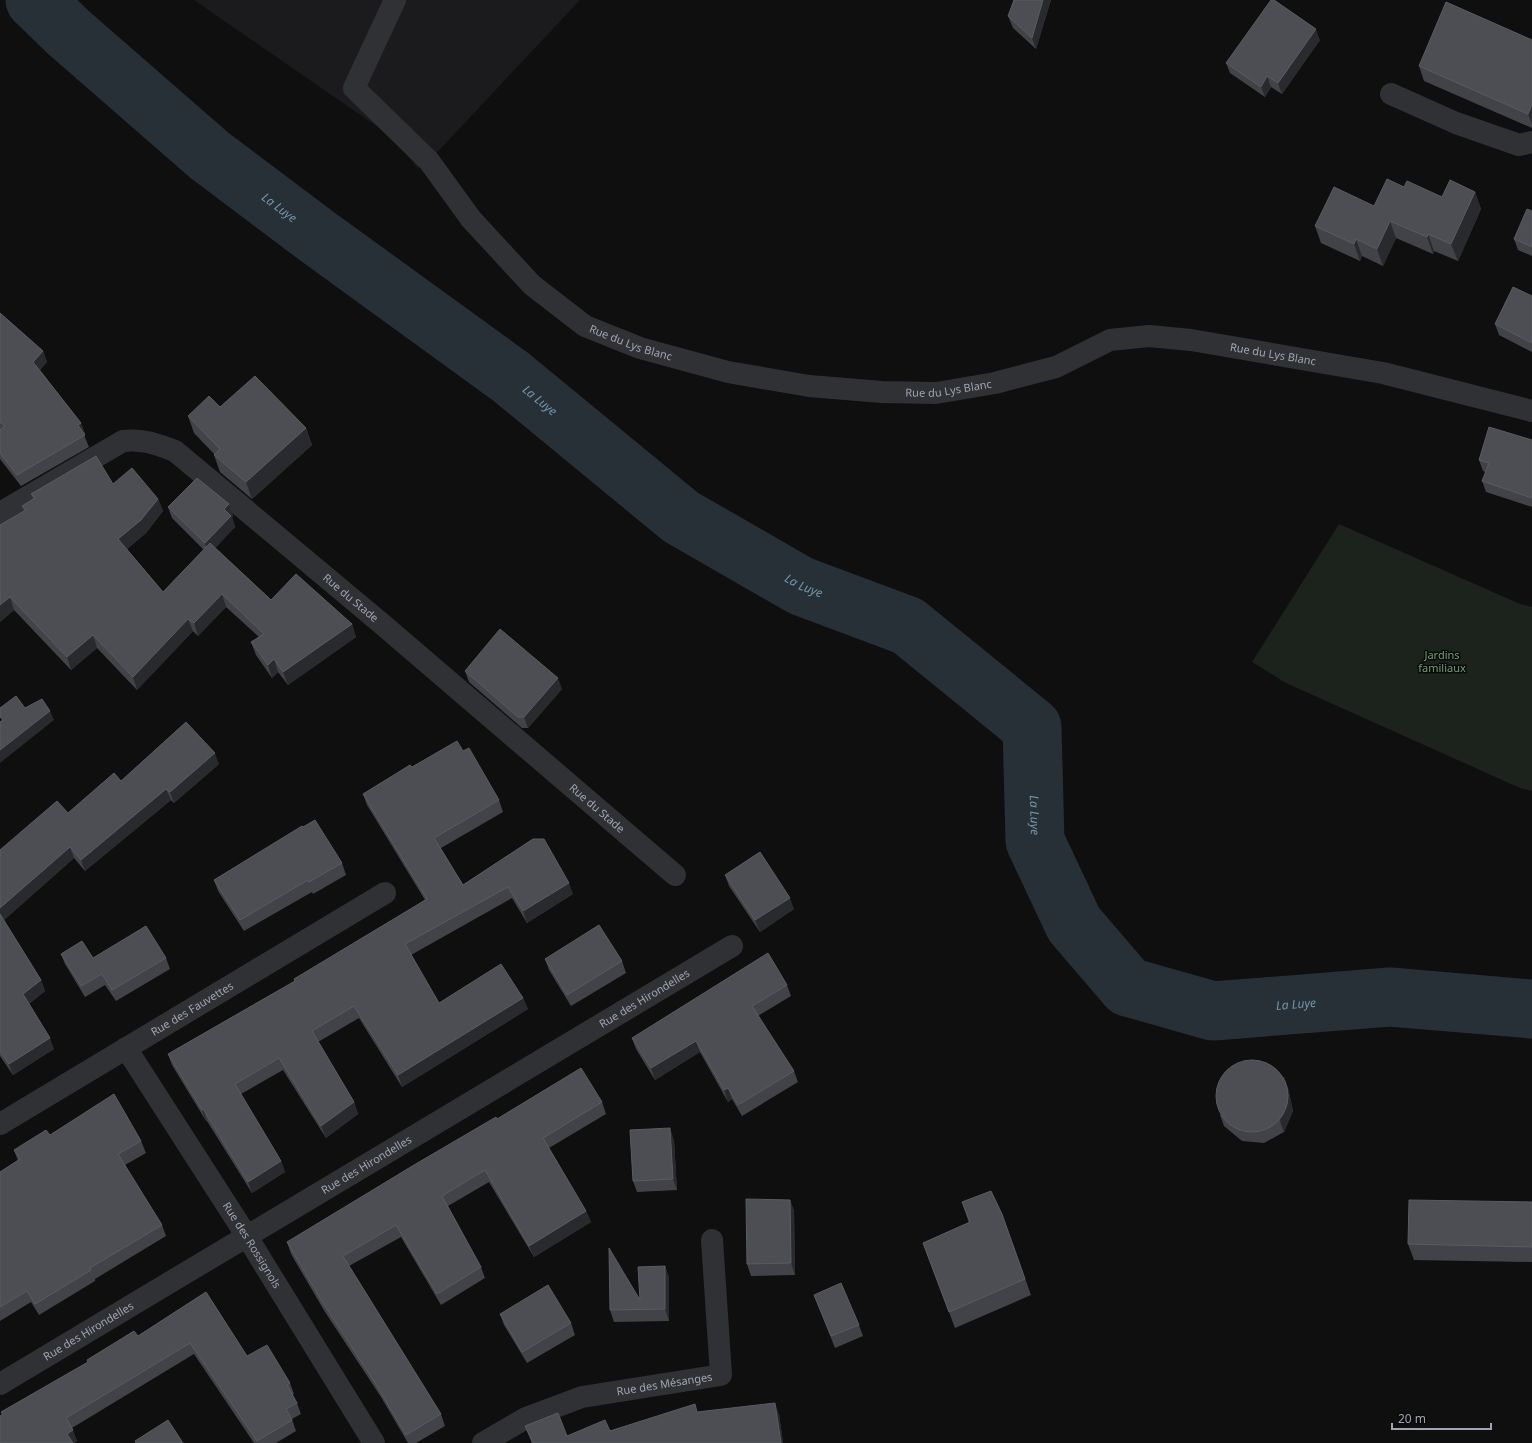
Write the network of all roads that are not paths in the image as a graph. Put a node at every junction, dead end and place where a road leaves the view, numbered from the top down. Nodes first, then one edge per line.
1 (395, 0) edge
2 (1391, 94) dead end
3 (1532, 142) edge
4 (1532, 411) edge
5 (0, 514) edge
6 (675, 875) dead end
7 (385, 893) dead end
8 (732, 946) dead end
9 (126, 1048) junction
10 (0, 1124) edge
11 (246, 1235) junction
12 (712, 1240) dead end
13 (0, 1384) edge
14 (374, 1443) edge
15 (483, 1443) edge

1 - 4 street, Rue du Lys Blanc
2 - 3 street
5 - 6 street, Rue du Stade
7 - 9 street, Rue des Fauvettes
8 - 11 street, Rue des Hirondelles
9 - 10 street, Rue des Fauvettes
9 - 11 street, Rue des Rossignols
11 - 13 street, Rue des Hirondelles
11 - 14 street, Rue des Rossignols
12 - 15 street, Rue des Mésanges

